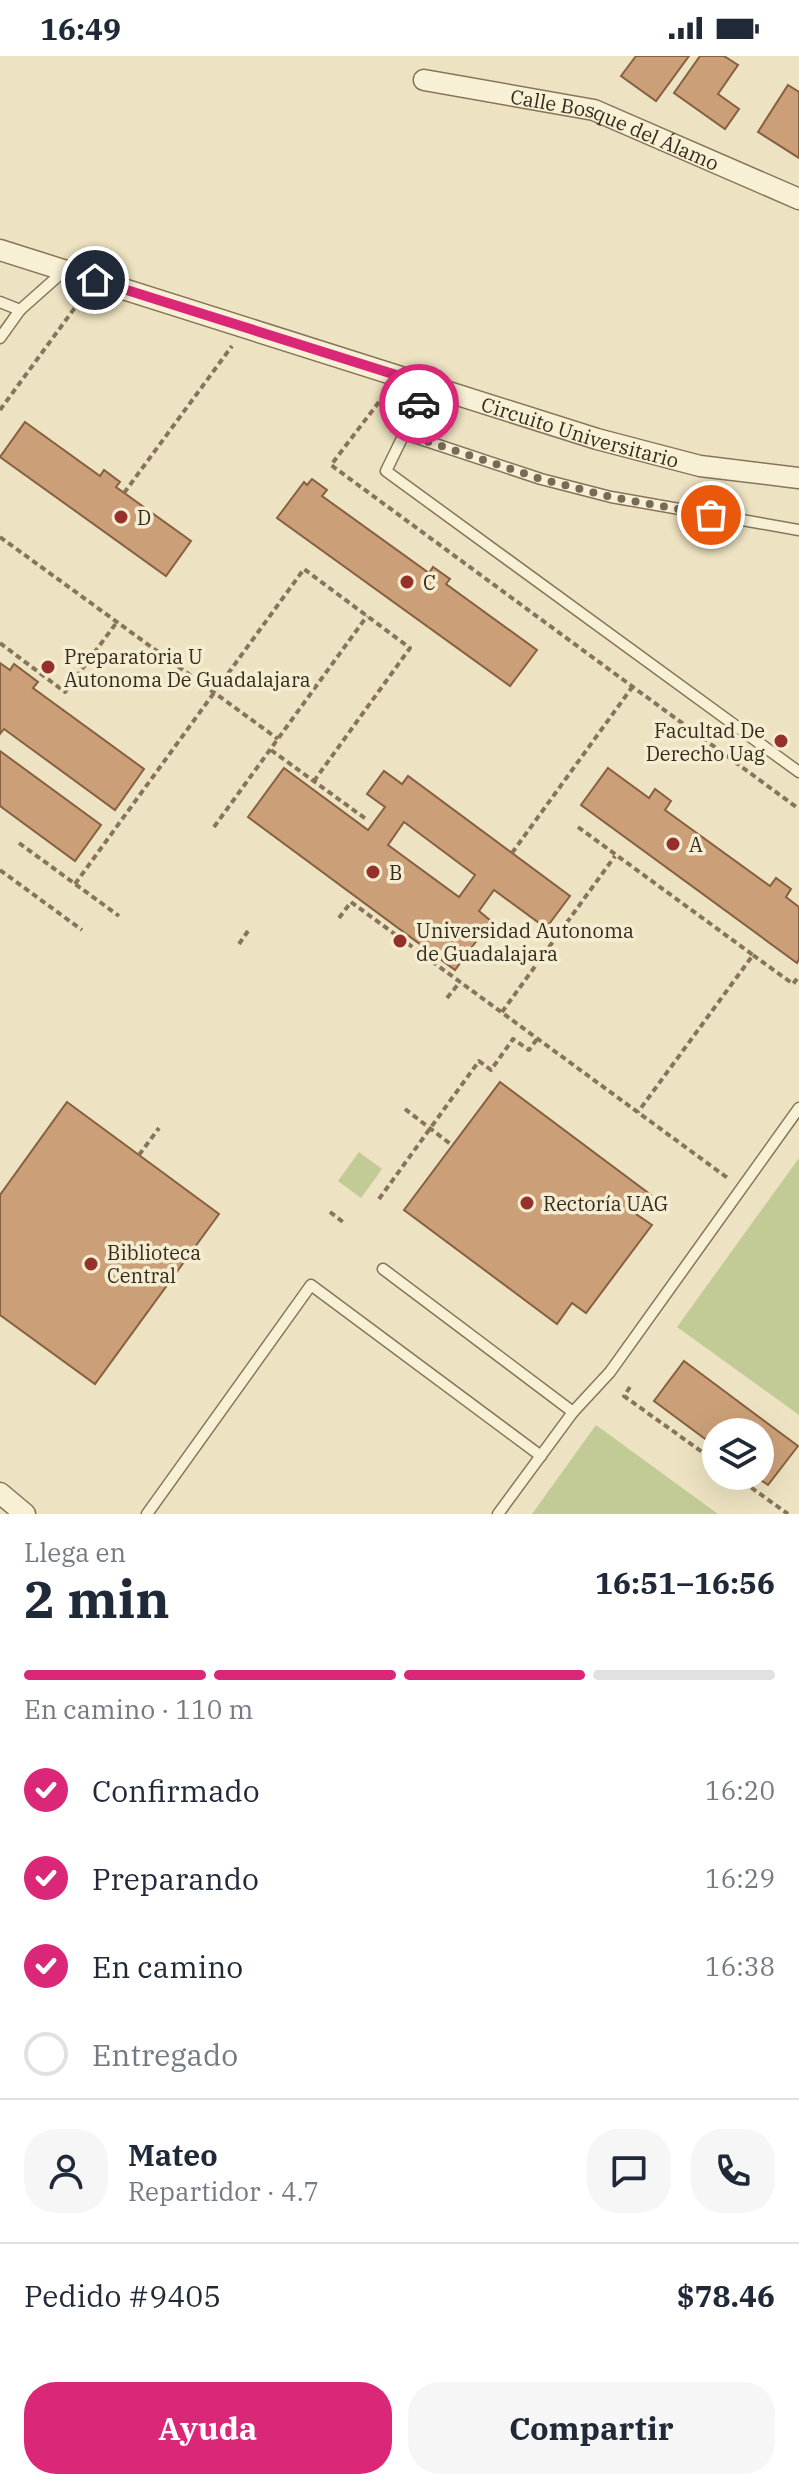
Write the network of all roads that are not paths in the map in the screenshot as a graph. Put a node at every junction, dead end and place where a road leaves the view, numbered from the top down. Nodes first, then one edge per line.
1 (424, 80) dead end
2 (799, 199) edge
3 (0, 250) edge
4 (65, 270) junction
5 (0, 302) edge
6 (20, 310) junction
7 (0, 338) edge
8 (428, 385) junction
9 (405, 434) junction
10 (799, 478) edge
11 (799, 530) edge
12 (799, 772) edge
13 (799, 1108) edge
14 (383, 1269) dead end
15 (573, 1412) junction
16 (541, 1456) junction
17 (0, 1493) edge
18 (25, 1514) edge
19 (147, 1514) edge
20 (498, 1514) edge

1 - 2 street, Calle Bosque del Álamo
3 - 4 street, Circuito Universitario
4 - 6 lane
4 - 8 street, Circuito Universitario
5 - 6 lane
6 - 7 lane
8 - 9 lane
8 - 10 street, Circuito Universitario
9 - 11 lane
9 - 12 lane
13 - 15 lane
14 - 15 lane
15 - 16 lane
16 - 19 lane
16 - 20 lane
17 - 18 street

